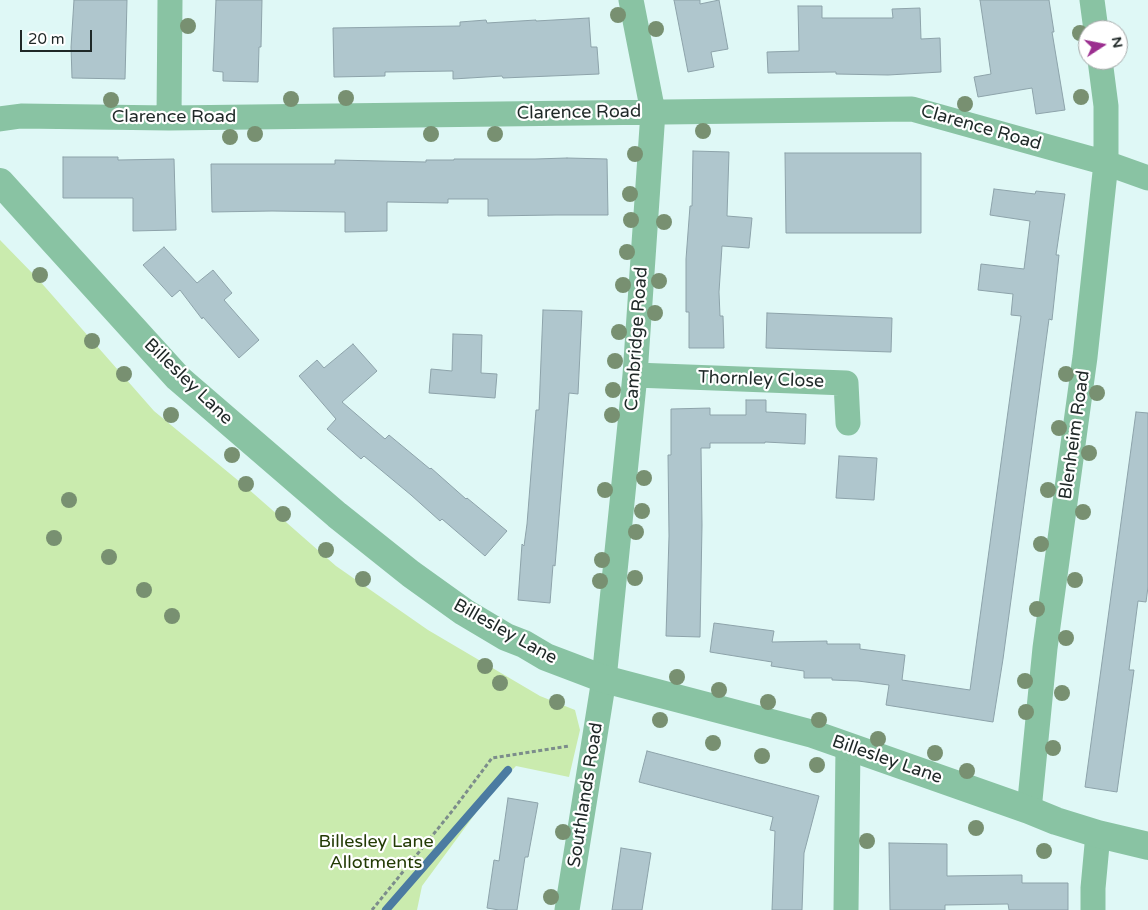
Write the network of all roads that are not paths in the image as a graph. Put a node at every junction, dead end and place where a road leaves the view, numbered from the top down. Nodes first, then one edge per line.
1 (170, 0) edge
2 (631, 0) edge
3 (1092, 0) edge
4 (1095, 20) edge
5 (1101, 70) edge
6 (653, 112) junction
7 (169, 118) junction
8 (0, 119) edge
9 (1106, 163) junction
10 (1148, 178) edge
11 (0, 182) edge
12 (635, 375) junction
13 (848, 423) dead end
14 (604, 679) junction
15 (848, 747) junction
16 (1029, 810) junction
17 (1098, 834) junction
18 (1148, 846) edge
19 (567, 910) edge
20 (846, 910) edge
21 (1093, 910) edge

1 - 7 street
2 - 6 street, Cambridge Road
3 - 4 street
5 - 9 street, Blenheim Road
6 - 7 street, Clarence Road
6 - 9 street, Clarence Road
6 - 12 street, Cambridge Road
7 - 8 street, Clarence Road
9 - 10 street, Clarence Road
9 - 16 street, Blenheim Road
11 - 14 street, Billesley Lane
12 - 13 street, Thornley Close
12 - 14 street, Cambridge Road
14 - 15 street, Billesley Lane
14 - 19 street, Southlands Road
15 - 16 street, Billesley Lane
15 - 20 street
16 - 17 street, Billesley Lane
17 - 18 street, Billesley Lane
17 - 21 street

